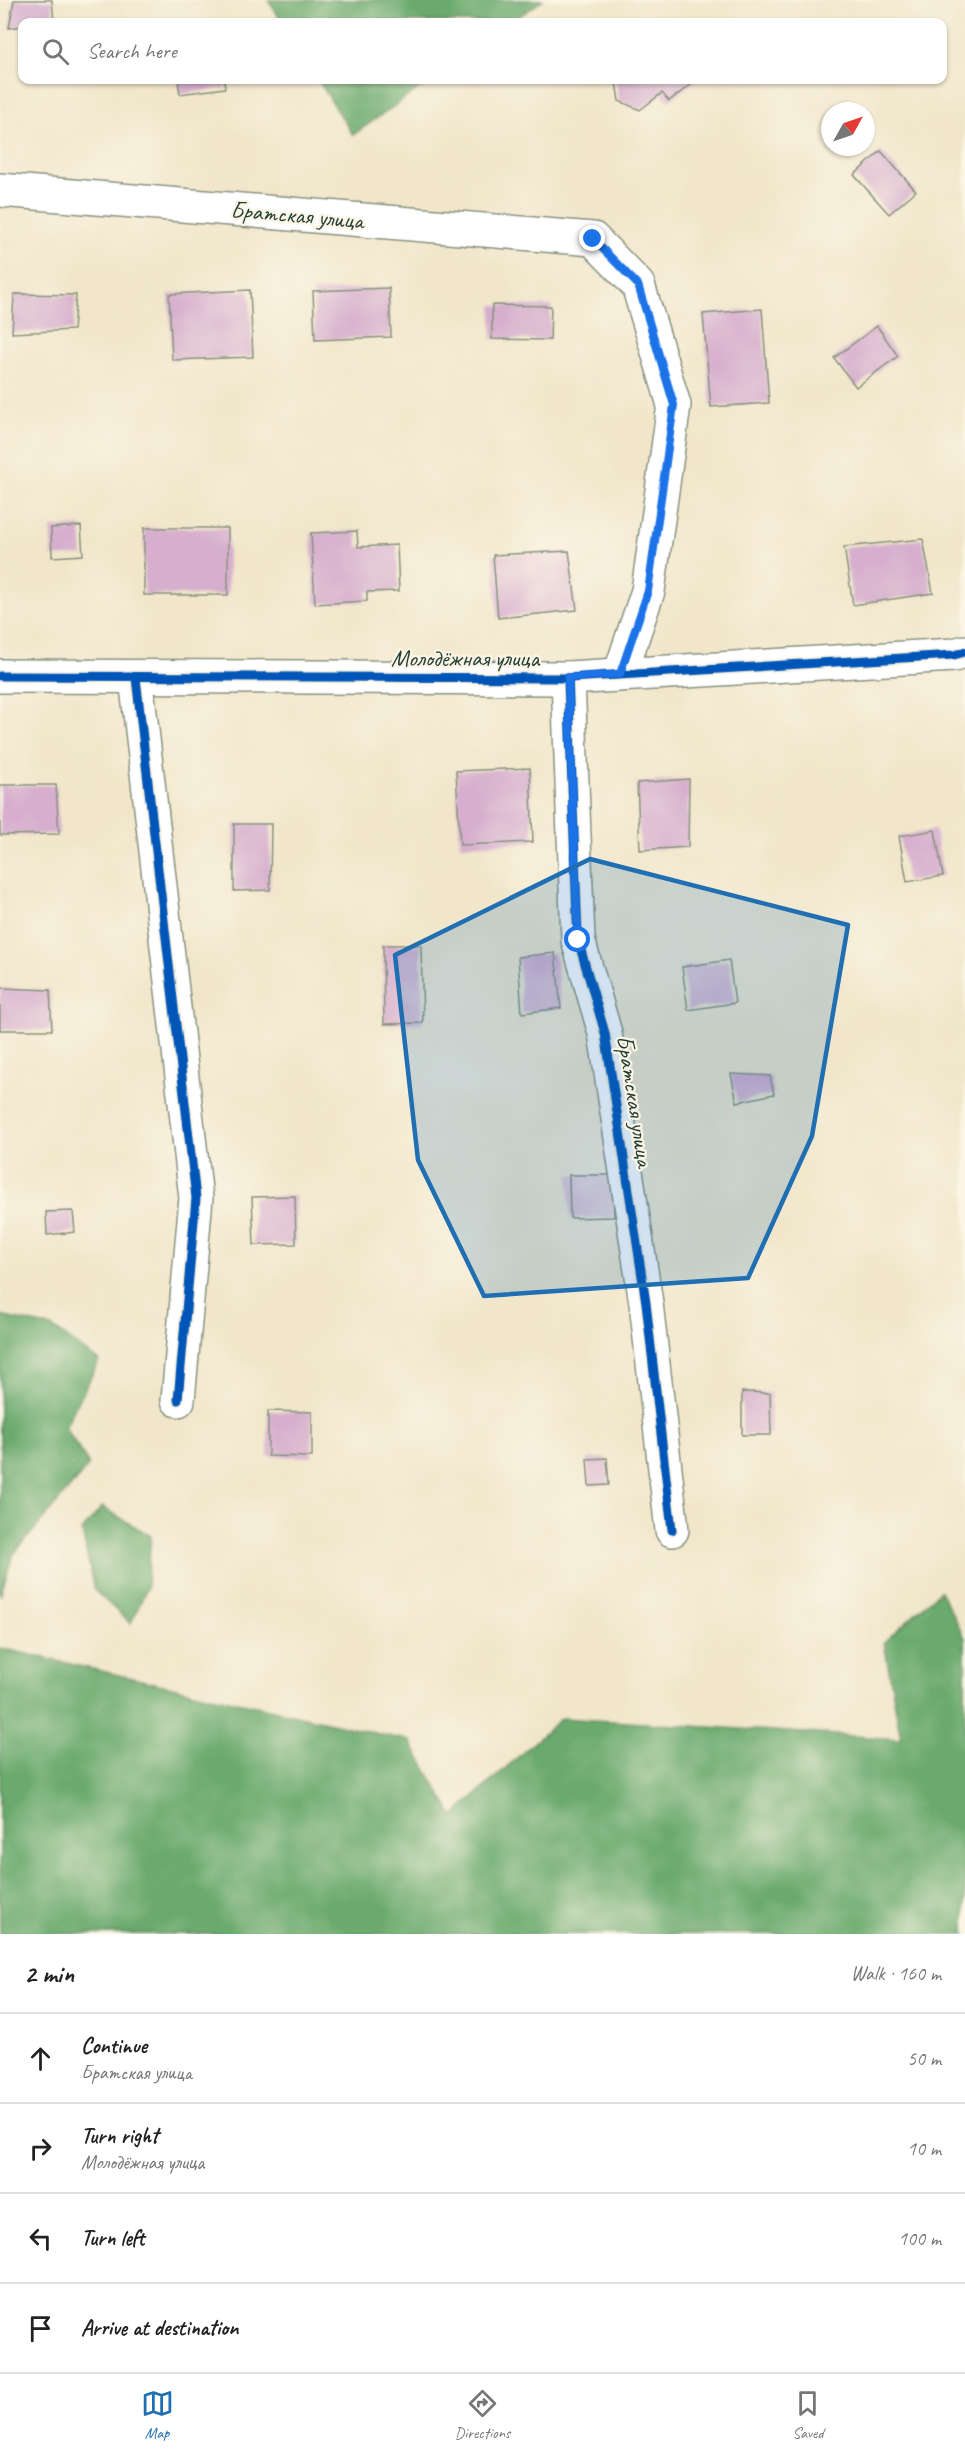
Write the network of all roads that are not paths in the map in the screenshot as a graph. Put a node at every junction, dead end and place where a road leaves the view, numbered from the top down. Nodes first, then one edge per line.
1 (0, 190) edge
2 (965, 652) edge
3 (620, 674) junction
4 (0, 676) edge
5 (136, 678) junction
6 (568, 678) junction
7 (178, 1400) dead end
8 (672, 1530) dead end

1 - 3 street, Братская улица
2 - 3 street, Молодёжная улица
3 - 6 street, Молодёжная улица
4 - 5 street, Молодёжная улица
5 - 6 street, Молодёжная улица
5 - 7 street
6 - 8 street, Братская улица

